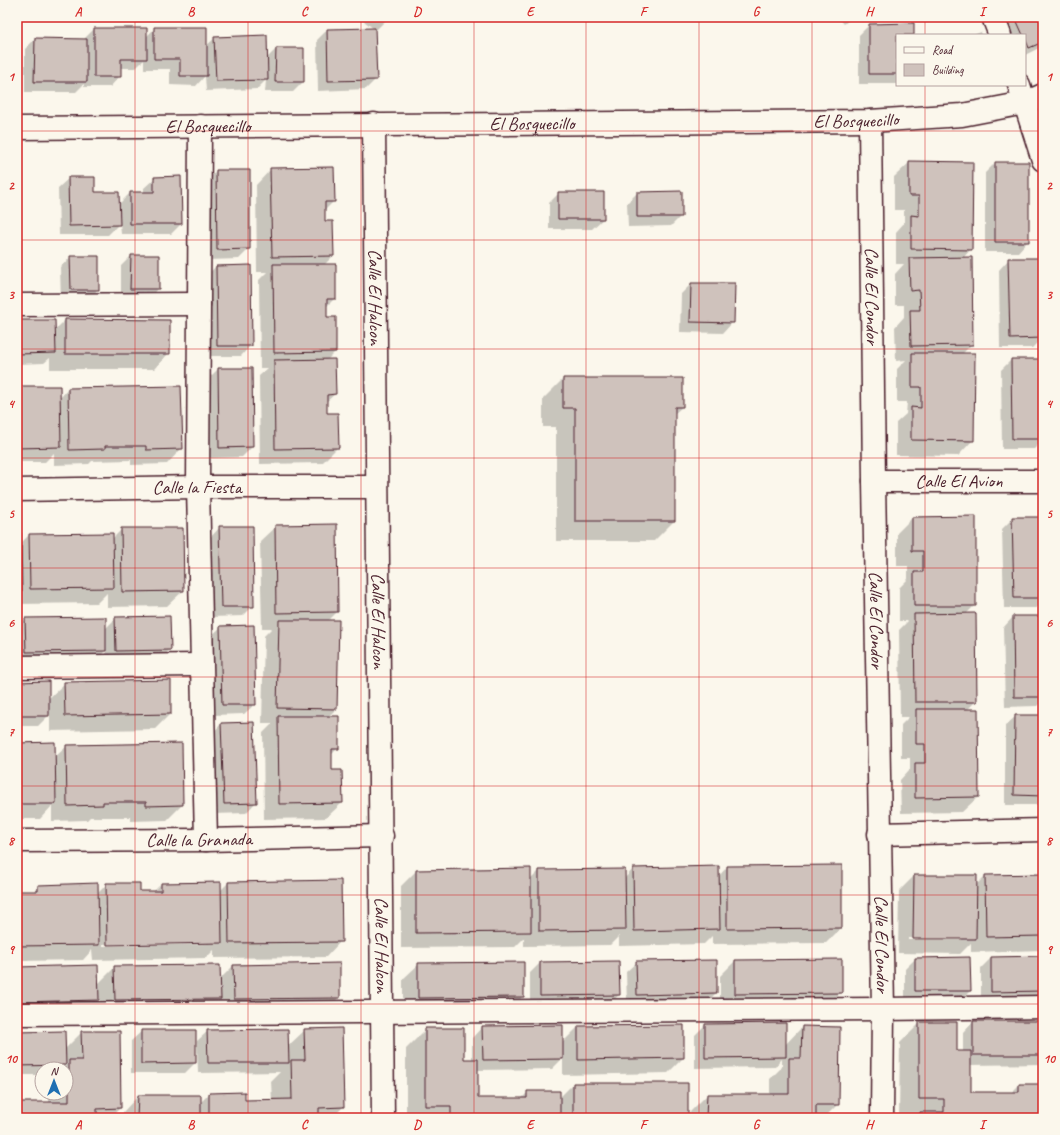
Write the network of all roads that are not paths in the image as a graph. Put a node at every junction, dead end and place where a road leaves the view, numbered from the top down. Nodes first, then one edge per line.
1 (993, 17) edge
2 (1000, 34) edge
3 (1029, 95) edge
4 (870, 121) junction
5 (374, 124) junction
6 (200, 126) junction
7 (17, 128) edge
8 (1043, 160) edge
9 (199, 304) junction
10 (17, 305) edge
11 (1043, 481) edge
12 (874, 482) junction
13 (198, 487) junction
14 (376, 487) junction
15 (17, 490) edge
16 (201, 665) junction
17 (17, 666) edge
18 (1043, 830) edge
19 (879, 834) junction
20 (382, 836) junction
21 (206, 840) junction
22 (17, 841) edge
23 (1043, 1007) edge
24 (883, 1009) junction
25 (382, 1013) junction
26 (17, 1014) edge
27 (383, 1118) edge
28 (882, 1118) edge

1 - 2 street
3 - 4 street, El Bosquecillo
3 - 8 street
4 - 5 street, El Bosquecillo
4 - 12 street, Calle El Condor
5 - 6 street, El Bosquecillo
5 - 14 street, Calle El Halcon
6 - 7 street, El Bosquecillo
6 - 9 street
9 - 10 street
9 - 13 street
11 - 12 street, Calle El Avion
12 - 19 street, Calle El Condor
13 - 14 street, Calle la Fiesta
13 - 15 street, Calle la Fiesta
13 - 16 street
14 - 20 street, Calle El Halcon
16 - 17 street
16 - 21 street
18 - 19 street
19 - 24 street, Calle El Condor
20 - 21 street, Calle la Granada
20 - 25 street, Calle El Halcon
21 - 22 street, Calle la Granada
23 - 24 street
24 - 25 street
24 - 28 street, Calle El Condor
25 - 26 street
25 - 27 street, Calle El Halcon

